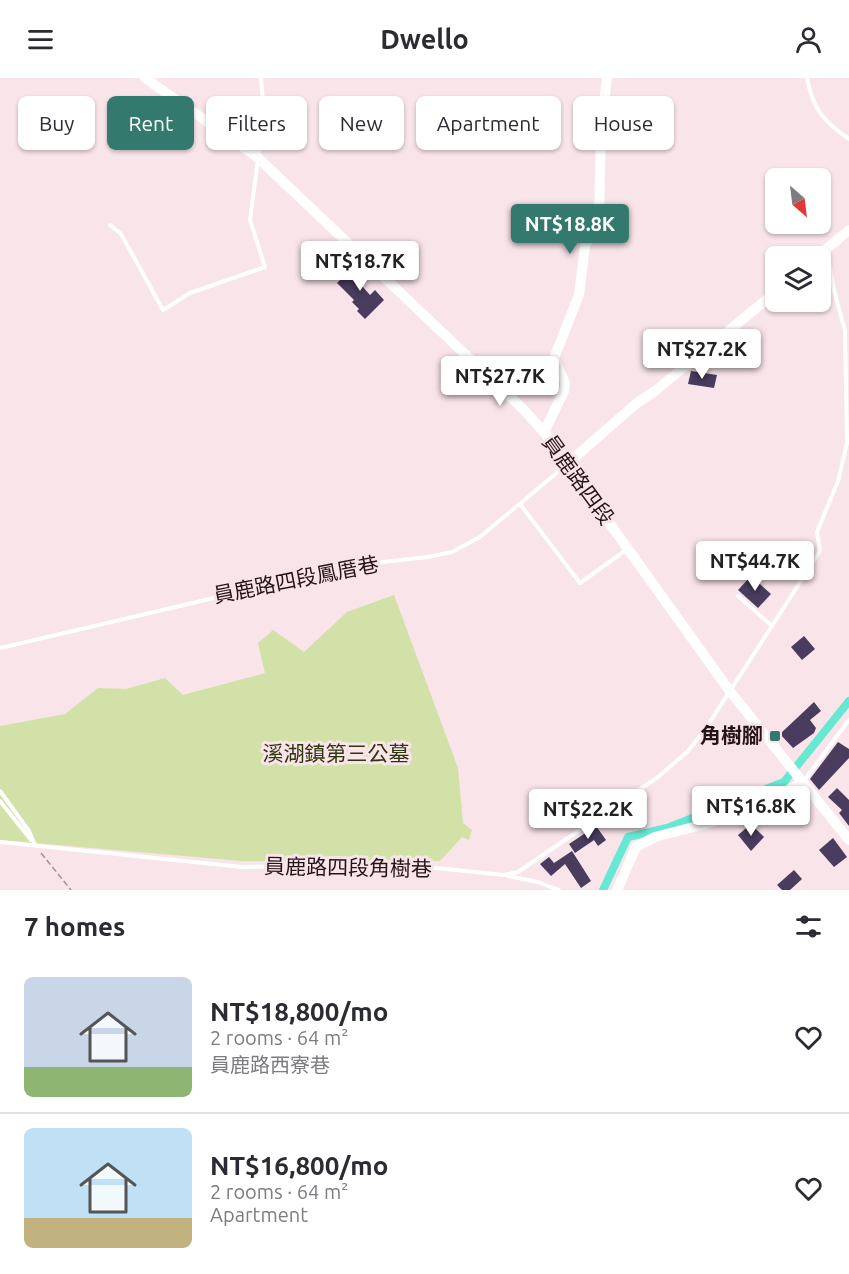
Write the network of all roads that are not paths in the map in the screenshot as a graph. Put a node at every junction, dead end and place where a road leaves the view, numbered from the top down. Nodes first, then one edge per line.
1 (145, 78) edge
2 (261, 78) edge
3 (607, 78) edge
4 (807, 78) edge
5 (849, 139) edge
6 (257, 157) junction
7 (110, 225) dead end
8 (849, 230) edge
9 (830, 246) edge
10 (831, 272) edge
11 (765, 301) edge
12 (544, 432) junction
13 (567, 464) junction
14 (520, 504) junction
15 (627, 549) junction
16 (738, 596) dead end
17 (772, 626) junction
18 (0, 648) edge
19 (729, 690) junction
20 (849, 720) edge
21 (802, 783) junction
22 (0, 791) edge
23 (0, 801) edge
24 (849, 840) edge
25 (0, 842) edge
26 (35, 845) junction
27 (504, 875) junction
28 (559, 890) edge
29 (617, 890) edge

1 - 6 main road, 員鹿路四段
2 - 6 lane
3 - 12 main road
4 - 5 lane
6 - 7 lane
6 - 12 main road, 員鹿路四段
8 - 9 main road
10 - 17 lane, 員鹿路四段角樹巷
11 - 13 main road
12 - 13 main road, 員鹿路四段
13 - 14 lane, 員鹿路四段鳳厝巷
13 - 15 main road, 員鹿路四段
14 - 15 lane
14 - 18 lane, 員鹿路四段鳳厝巷
15 - 19 main road, 員鹿路四段
16 - 17 lane
17 - 19 lane, 員鹿路四段角樹巷
19 - 21 main road, 員鹿路四段
19 - 27 lane, 員鹿路四段角樹巷
20 - 21 lane
21 - 24 main road, 員鹿路四段
21 - 29 main road
22 - 26 lane
23 - 26 lane
25 - 26 lane, 員鹿路四段角樹巷
26 - 27 lane, 員鹿路四段角樹巷
27 - 28 lane

